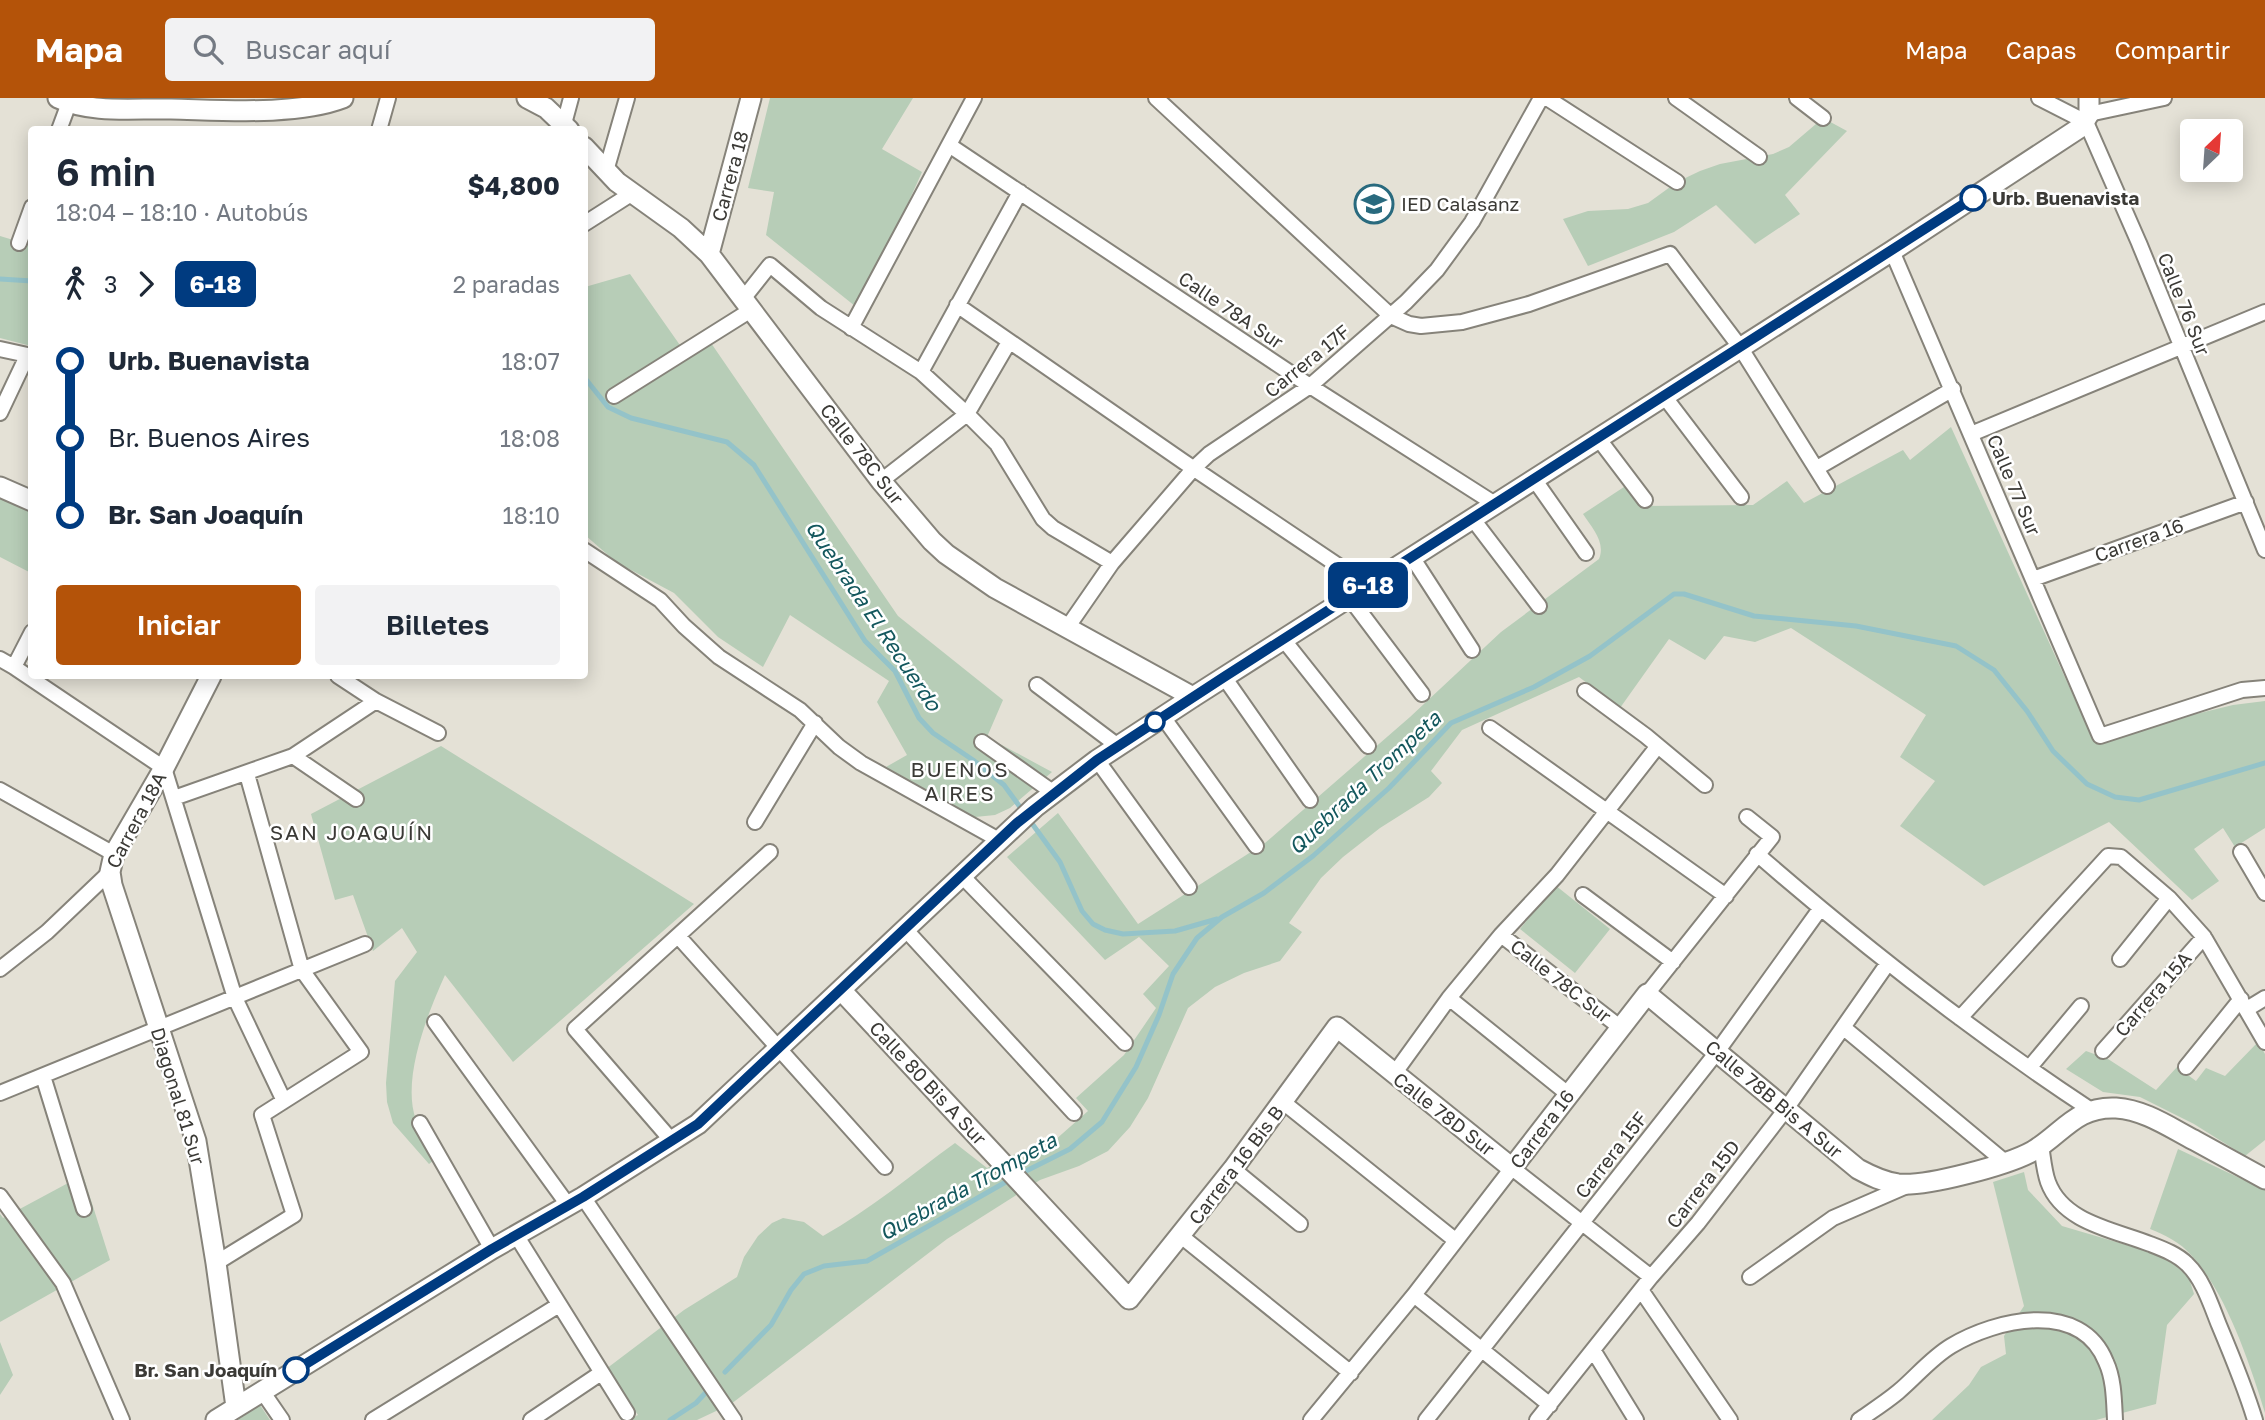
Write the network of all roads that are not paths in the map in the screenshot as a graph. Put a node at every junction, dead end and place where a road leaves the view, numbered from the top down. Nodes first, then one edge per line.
1 (343, 98) edge
2 (388, 98) edge
3 (527, 98) edge
4 (571, 98) edge
5 (627, 98) edge
6 (751, 98) edge
7 (974, 98) edge
8 (1156, 98) edge
9 (1541, 98) edge
10 (1547, 98) edge
11 (1676, 98) edge
12 (1797, 98) edge
13 (2039, 98) edge
14 (2164, 98) edge
15 (64, 100) edge
16 (222, 104) edge
17 (2088, 111) edge
18 (1823, 118) dead end
19 (60, 126) edge
20 (380, 126) edge
21 (565, 126) edge
22 (566, 126) edge
23 (948, 145) junction
24 (588, 151) edge
25 (1759, 157) dead end
26 (606, 171) junction
27 (1677, 183) dead end
28 (1020, 192) junction
29 (631, 194) junction
30 (28, 218) edge
31 (588, 221) edge
32 (19, 243) dead end
33 (1892, 251) junction
34 (709, 254) junction
35 (747, 305) junction
36 (957, 305) junction
37 (2265, 312) edge
38 (1391, 316) junction
39 (850, 328) junction
40 (1009, 342) junction
41 (1740, 347) junction
42 (2182, 347) junction
43 (0, 349) edge
44 (28, 356) edge
45 (28, 358) edge
46 (921, 372) junction
47 (1310, 386) junction
48 (1953, 389) junction
49 (614, 396) dead end
50 (1664, 396) junction
51 (0, 413) edge
52 (967, 414) junction
53 (1971, 434) junction
54 (1598, 438) junction
55 (1194, 468) junction
56 (1817, 468) junction
57 (1534, 479) junction
58 (881, 481) junction
59 (1827, 486) dead end
60 (0, 487) edge
61 (1741, 497) dead end
62 (28, 499) edge
63 (1645, 500) dead end
64 (2245, 502) junction
65 (1495, 504) junction
66 (1472, 518) junction
67 (2265, 550) edge
68 (588, 553) edge
69 (1586, 553) dead end
70 (1412, 557) junction
71 (1112, 563) junction
72 (2033, 579) junction
73 (1367, 585) junction
74 (1349, 597) junction
75 (1539, 606) dead end
76 (1067, 628) junction
77 (1283, 639) junction
78 (28, 640) edge
79 (1472, 650) dead end
80 (0, 659) edge
81 (14, 667) junction
82 (28, 676) edge
83 (1224, 677) junction
84 (32, 679) edge
85 (209, 679) edge
86 (343, 679) edge
87 (1037, 685) dead end
88 (2265, 688) edge
89 (1586, 691) dead end
90 (1422, 694) dead end
91 (1193, 697) junction
92 (376, 701) junction
93 (1163, 717) junction
94 (815, 723) junction
95 (1490, 728) dead end
96 (438, 733) dead end
97 (982, 742) dead end
98 (1118, 746) junction
99 (1368, 746) dead end
100 (1657, 747) junction
101 (293, 756) junction
102 (1097, 760) junction
103 (164, 768) junction
104 (247, 774) junction
105 (1705, 785) dead end
106 (0, 790) edge
107 (1054, 793) junction
108 (174, 798) junction
109 (356, 799) dead end
110 (1310, 800) dead end
111 (1608, 811) junction
112 (1747, 817) dead end
113 (755, 822) dead end
114 (999, 840) junction
115 (1256, 846) dead end
116 (770, 852) dead end
117 (2241, 852) dead end
118 (1756, 854) junction
119 (112, 863) junction
120 (962, 876) junction
121 (1189, 887) dead end
122 (2265, 893) edge
123 (1583, 895) dead end
124 (1726, 896) junction
125 (2169, 898) junction
126 (1820, 909) junction
127 (905, 929) junction
128 (1501, 935) junction
129 (678, 936) junction
130 (2204, 937) junction
131 (365, 944) dead end
132 (2120, 959) dead end
133 (1673, 962) junction
134 (1888, 963) junction
135 (0, 969) edge
136 (302, 970) junction
137 (841, 990) junction
138 (1647, 994) junction
139 (235, 998) junction
140 (1449, 998) junction
141 (2265, 998) edge
142 (2244, 1004) junction
143 (2081, 1006) dead end
144 (1960, 1018) junction
145 (435, 1022) dead end
146 (1337, 1027) joint
147 (1621, 1028) junction
148 (1844, 1028) junction
149 (158, 1029) junction
150 (2265, 1042) edge
151 (1125, 1043) dead end
152 (779, 1049) junction
153 (2103, 1051) dead end
154 (1717, 1052) junction
155 (2030, 1067) junction
156 (2186, 1067) dead end
157 (1394, 1074) junction
158 (43, 1076) junction
159 (0, 1093) edge
160 (1568, 1094) junction
161 (284, 1101) junction
162 (1283, 1102) junction
163 (1786, 1109) junction
164 (2091, 1110) junction
165 (1074, 1113) dead end
166 (421, 1123) dead end
167 (672, 1141) junction
168 (2041, 1145) junction
169 (2005, 1163) junction
170 (885, 1167) dead end
171 (1513, 1168) junction
172 (1233, 1169) junction
173 (2265, 1179) edge
174 (1910, 1185) junction
175 (0, 1196) edge
176 (575, 1201) junction
177 (84, 1209) dead end
178 (1582, 1222) junction
179 (1300, 1224) dead end
180 (516, 1236) junction
181 (1181, 1236) junction
182 (1455, 1240) junction
183 (492, 1249) junction
184 (216, 1263) junction
185 (1651, 1277) junction
186 (1750, 1277) dead end
187 (1641, 1290) junction
188 (1414, 1295) junction
189 (1129, 1299) joint
190 (559, 1305) junction
191 (1482, 1350) junction
192 (1593, 1350) junction
193 (601, 1373) junction
194 (1351, 1373) junction
195 (262, 1391) junction
196 (1550, 1405) junction
197 (236, 1407) junction
198 (627, 1413) dead end
199 (122, 1420) edge
200 (215, 1420) edge
201 (282, 1420) edge
202 (373, 1420) edge
203 (531, 1420) edge
204 (734, 1420) edge
205 (1311, 1420) edge
206 (1426, 1420) edge
207 (1537, 1420) edge
208 (1636, 1420) edge
209 (1730, 1420) edge
210 (1859, 1420) edge
211 (2115, 1420) edge
212 (2255, 1420) edge

1 - 16 street
2 - 20 street
3 - 21 street
4 - 22 street
5 - 26 street
6 - 34 street, Carrera 18
7 - 23 street
8 - 38 street
9 - 38 street, Carrera 17F
10 - 27 street
11 - 25 street
12 - 18 street
13 - 17 street
14 - 17 street
15 - 16 street
15 - 19 street
17 - 33 street
17 - 42 street, Calle 76 Sur
23 - 28 street, Calle 78A Sur
23 - 39 street
24 - 26 street, Calle 78C Sur
26 - 29 street, Calle 78C Sur
28 - 36 street
28 - 47 street, Calle 78A Sur
29 - 31 street
29 - 34 street, Calle 78C Sur
30 - 32 street
33 - 41 street
33 - 48 street, Calle 77 Sur
34 - 35 street, Calle 78C Sur
35 - 39 street
35 - 49 street
35 - 58 street, Calle 78C Sur
36 - 40 street
36 - 46 street
37 - 42 street
38 - 41 street
38 - 47 street, Carrera 17F
39 - 46 street
40 - 52 street
40 - 55 street
41 - 50 street
41 - 56 street
42 - 53 street
42 - 64 street, Calle 76 Sur
43 - 44 street
45 - 51 street
46 - 52 street
47 - 55 street, Carrera 17F
47 - 65 street, Calle 78A Sur
48 - 53 street, Calle 77 Sur
48 - 56 street
50 - 54 street
50 - 61 street
52 - 58 street
52 - 71 street
53 - 72 street, Calle 77 Sur
54 - 57 street
54 - 63 street
55 - 71 street, Carrera 17F
55 - 73 street
56 - 59 street
57 - 65 street
57 - 69 street
58 - 76 street, Calle 78C Sur
60 - 62 street
64 - 67 street, Calle 76 Sur
64 - 72 street, Carrera 16
65 - 66 street
66 - 70 street
66 - 75 street
68 - 94 street
70 - 73 street
70 - 79 street
71 - 76 street, Carrera 17F
72 - 88 street, Calle 77 Sur
73 - 74 street
74 - 77 street
74 - 90 street
76 - 91 street, Calle 78C Sur
77 - 83 street
77 - 99 street
78 - 81 street
80 - 81 street
81 - 82 street
83 - 91 street
83 - 110 street
84 - 103 street
85 - 103 street, Carrera 18A
86 - 92 street
87 - 98 street
89 - 100 street
91 - 93 street
92 - 96 street
92 - 101 street
93 - 98 street
93 - 115 street
94 - 113 street
94 - 114 street
95 - 111 street
97 - 107 street
98 - 102 street
100 - 105 street
100 - 111 street
101 - 104 street
101 - 109 street
102 - 107 street
102 - 121 street
103 - 108 street
103 - 119 street, Carrera 18A
104 - 108 street
104 - 136 street
106 - 119 street
107 - 114 street
108 - 139 street
111 - 124 street
111 - 128 street
112 - 118 street, Carrera 16
114 - 120 street
116 - 129 street
117 - 122 street
118 - 124 street, Carrera 16
118 - 126 street
119 - 135 street, Carrera 18A
119 - 149 street, Diagonal 81 Sur
120 - 127 street
120 - 151 street
123 - 133 street
124 - 133 street, Carrera 16
125 - 130 street
125 - 132 street
125 - 144 street
126 - 134 street
126 - 154 street, Carrera 15F
127 - 137 street
127 - 165 street
128 - 140 street
128 - 147 street, Calle 78C Sur
129 - 152 street
129 - 167 street
130 - 142 street
130 - 153 street, Carrera 15A
131 - 136 street
133 - 138 street, Carrera 16
134 - 144 street
134 - 148 street, Carrera 15D
136 - 139 street
136 - 161 street
137 - 152 street
137 - 189 street, Calle 80 Bis A Sur
138 - 147 street, Carrera 16
138 - 154 street, Calle 78B Bis A Sur
139 - 149 street
139 - 161 street
140 - 157 street
140 - 160 street
141 - 142 street
142 - 150 street
142 - 156 street
143 - 155 street
144 - 155 street
145 - 176 street
146 - 157 street, Calle 78D Sur
146 - 162 street, Carrera 16 Bis B
147 - 160 street, Carrera 16
148 - 163 street, Carrera 15D
148 - 169 street
149 - 158 street
149 - 184 street, Diagonal 81 Sur
152 - 167 street
152 - 170 street
154 - 163 street, Calle 78B Bis A Sur
154 - 178 street, Carrera 15F
155 - 164 street
157 - 171 street, Calle 78D Sur
158 - 159 street
158 - 177 street
160 - 171 street, Carrera 16
161 - 184 street
162 - 172 street, Carrera 16 Bis B
162 - 182 street
163 - 174 street, Calle 78B Bis A Sur
163 - 185 street, Carrera 15D
164 - 168 street
164 - 173 street
166 - 183 street
167 - 176 street
168 - 169 street
168 - 212 street
169 - 174 street
171 - 178 street, Calle 78D Sur
171 - 182 street, Carrera 16
172 - 179 street
172 - 181 street, Carrera 16 Bis B
174 - 186 street
175 - 199 street
176 - 180 street
176 - 204 street
178 - 185 street, Calle 78D Sur
178 - 191 street, Carrera 15F
180 - 183 street
180 - 190 street
181 - 189 street, Carrera 16 Bis B
181 - 194 street
182 - 188 street, Carrera 16
183 - 195 street
184 - 197 street, Diagonal 81 Sur
185 - 187 street, Carrera 15D
187 - 192 street, Carrera 15D
187 - 209 street
188 - 191 street
188 - 194 street, Carrera 16
190 - 193 street
190 - 202 street
191 - 196 street
191 - 206 street, Carrera 15F
192 - 196 street, Carrera 15D
192 - 208 street
193 - 198 street
193 - 203 street
194 - 205 street, Carrera 16
195 - 197 street
195 - 201 street
196 - 207 street, Carrera 15D
197 - 200 street
210 - 211 street

